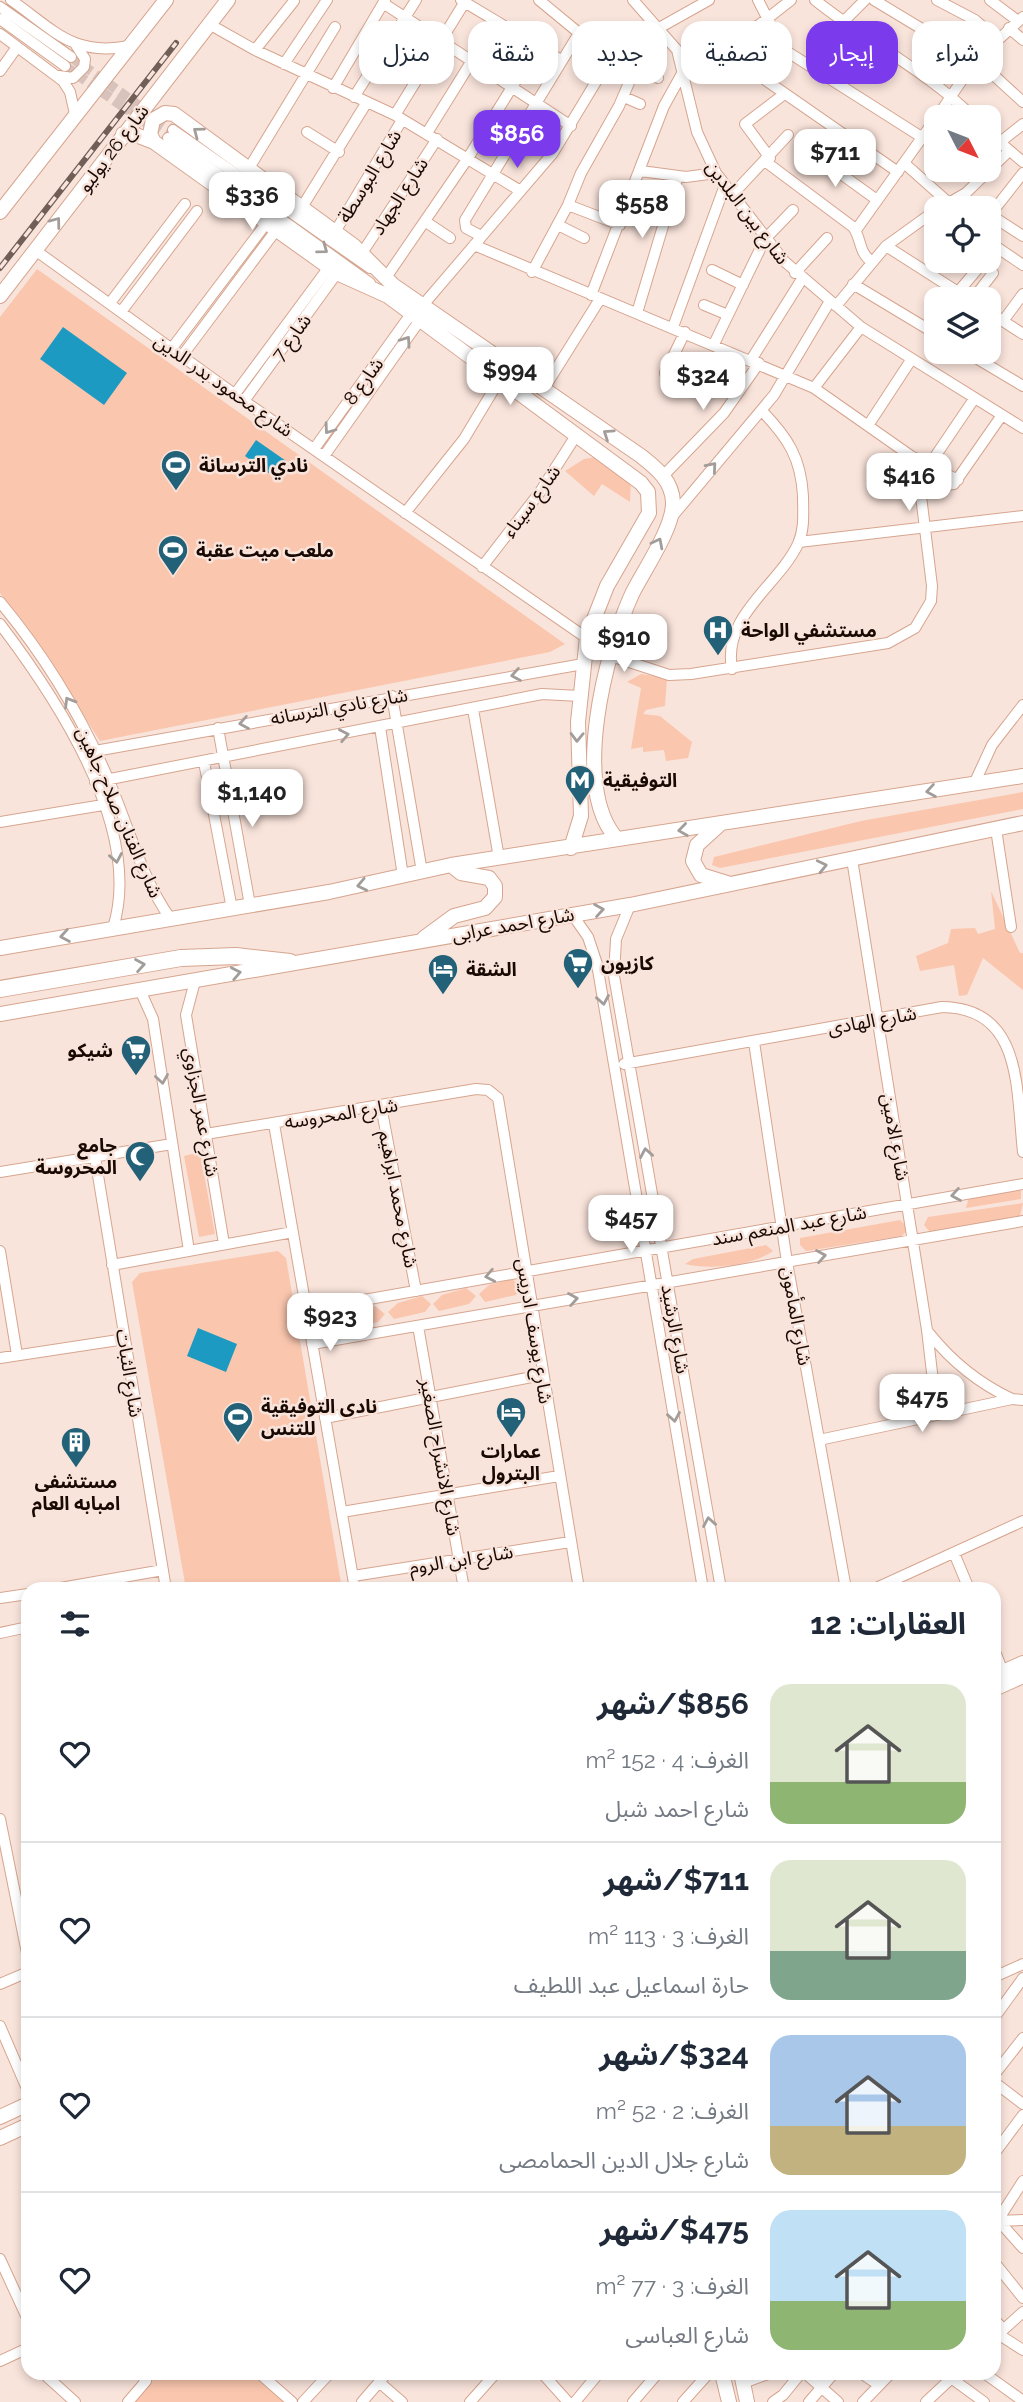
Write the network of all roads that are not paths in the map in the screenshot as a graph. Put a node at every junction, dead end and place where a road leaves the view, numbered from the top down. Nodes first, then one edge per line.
1 (10, 0) edge
2 (166, 0) edge
3 (228, 0) edge
4 (327, 0) edge
5 (416, 0) edge
6 (539, 0) edge
7 (633, 0) edge
8 (709, 0) edge
9 (758, 0) edge
10 (790, 0) edge
11 (815, 0) edge
12 (865, 0) edge
13 (874, 0) edge
14 (937, 0) edge
15 (990, 0) edge
16 (294, 1) edge
17 (464, 1) edge
18 (384, 2) edge
19 (0, 7) edge
20 (405, 18) junction
21 (0, 19) edge
22 (767, 20) joint
23 (409, 21) edge
24 (452, 21) edge
25 (494, 21) edge
26 (652, 21) edge
27 (842, 21) edge
28 (844, 21) edge
29 (976, 21) edge
30 (1017, 22) edge
31 (912, 23) edge
32 (209, 24) junction
33 (667, 24) edge
34 (335, 27) dead end
35 (1003, 35) edge
36 (4, 36) edge
37 (1023, 40) edge
38 (667, 41) edge
39 (76, 45) junction
40 (129, 46) junction
41 (17, 47) junction
42 (0, 49) edge
43 (255, 50) junction
44 (792, 55) edge
45 (558, 58) edge
46 (898, 59) edge
47 (561, 60) junction
48 (681, 62) edge
49 (284, 64) junction
50 (468, 69) edge
51 (681, 69) edge
52 (0, 71) edge
53 (57, 75) junction
54 (306, 75) junction
55 (417, 84) edge
56 (505, 84) edge
57 (514, 84) edge
58 (596, 84) edge
59 (629, 84) edge
60 (687, 84) edge
61 (768, 84) edge
62 (960, 84) edge
63 (1002, 84) edge
64 (333, 88) junction
65 (511, 88) junction
66 (783, 95) junction
67 (952, 96) junction
68 (354, 97) junction
69 (624, 97) junction
70 (1023, 102) edge
71 (367, 103) junction
72 (640, 104) dead end
73 (537, 105) junction
74 (947, 105) edge
75 (961, 105) edge
76 (75, 114) junction
77 (399, 118) junction
78 (1023, 124) edge
79 (571, 126) junction
80 (307, 132) dead end
81 (123, 134) junction
82 (789, 135) dead end
83 (432, 136) junction
84 (165, 137) junction
85 (923, 138) joint
86 (1001, 141) edge
87 (1001, 145) edge
88 (1009, 151) junction
89 (339, 152) junction
90 (812, 153) dead end
91 (1001, 157) edge
92 (468, 158) junction
93 (768, 160) junction
94 (1022, 160) edge
95 (901, 167) junction
96 (249, 169) junction
97 (641, 171) junction
98 (716, 173) junction
99 (1023, 173) edge
100 (494, 175) junction
101 (678, 176) junction
102 (972, 182) edge
103 (724, 185) junction
104 (519, 190) junction
105 (732, 195) junction
106 (931, 196) edge
107 (962, 196) edge
108 (877, 200) junction
109 (1001, 200) edge
110 (186, 204) dead end
111 (568, 205) junction
112 (302, 207) junction
113 (793, 210) dead end
114 (197, 211) dead end
115 (0, 212) edge
116 (924, 220) edge
117 (426, 222) junction
118 (1001, 222) edge
119 (272, 225) junction
120 (558, 225) junction
121 (620, 225) junction
122 (856, 230) junction
123 (335, 232) junction
124 (1023, 236) edge
125 (450, 238) dead end
126 (584, 238) dead end
127 (827, 238) dead end
128 (765, 239) junction
129 (477, 240) junction
130 (886, 246) junction
131 (35, 250) junction
132 (1001, 251) edge
133 (362, 253) junction
134 (872, 262) junction
135 (1023, 265) edge
136 (333, 270) junction
137 (712, 270) dead end
138 (532, 272) junction
139 (974, 273) edge
140 (993, 273) dead end
141 (798, 276) junction
142 (386, 279) junction
143 (853, 284) junction
144 (743, 285) junction
145 (949, 287) edge
146 (961, 287) edge
147 (981, 287) edge
148 (1023, 295) edge
149 (0, 296) edge
150 (388, 296) junction
151 (596, 297) junction
152 (110, 303) junction
153 (833, 303) junction
154 (704, 305) dead end
155 (121, 312) junction
156 (418, 313) junction
157 (637, 313) junction
158 (728, 316) junction
159 (1003, 321) joint
160 (673, 327) junction
161 (861, 327) junction
162 (924, 327) edge
163 (685, 332) junction
164 (1023, 334) edge
165 (714, 344) junction
166 (172, 348) junction
167 (182, 356) junction
168 (911, 360) junction
169 (755, 361) junction
170 (986, 364) edge
171 (664, 373) dead end
172 (787, 376) junction
173 (500, 379) junction
174 (1023, 386) edge
175 (814, 388) junction
176 (543, 390) junction
177 (240, 397) junction
178 (974, 399) junction
179 (762, 411) junction
180 (1002, 415) junction
181 (869, 424) junction
182 (1023, 428) edge
183 (578, 434) junction
184 (319, 453) junction
185 (641, 456) junction
186 (911, 456) junction
187 (930, 464) junction
188 (628, 473) junction
189 (664, 475) junction
190 (958, 480) junction
191 (920, 488) junction
192 (405, 513) junction
193 (1023, 516) edge
194 (670, 521) junction
195 (925, 527) junction
196 (799, 542) junction
197 (621, 561) junction
198 (482, 567) junction
199 (643, 572) junction
200 (0, 602) edge
201 (0, 624) edge
202 (587, 637) junction
203 (611, 655) junction
204 (583, 663) junction
205 (733, 670) junction
206 (52, 673) junction
207 (40, 680) junction
208 (392, 696) junction
209 (580, 696) junction
210 (1023, 705) edge
211 (473, 709) junction
212 (395, 724) junction
213 (380, 727) junction
214 (218, 728) junction
215 (95, 751) junction
216 (223, 758) junction
217 (204, 761) junction
218 (1023, 776) edge
219 (108, 777) junction
220 (95, 782) junction
221 (974, 784) junction
222 (103, 805) junction
223 (0, 822) edge
224 (1023, 823) edge
225 (719, 825) junction
226 (996, 829) junction
227 (617, 839) junction
228 (571, 848) junction
229 (499, 858) junction
230 (852, 859) junction
231 (451, 865) junction
232 (422, 872) junction
233 (403, 876) junction
234 (735, 885) junction
235 (250, 905) junction
236 (630, 905) junction
237 (232, 909) junction
238 (572, 915) junction
239 (170, 918) junction
240 (1011, 927) dead end
241 (113, 928) junction
242 (423, 939) junction
243 (0, 948) edge
244 (290, 962) junction
245 (195, 981) junction
246 (0, 989) edge
247 (140, 990) junction
248 (0, 1014) edge
249 (877, 1019) junction
250 (754, 1042) junction
251 (629, 1063) junction
252 (614, 1065) junction
253 (475, 1089) joint
254 (381, 1107) junction
255 (274, 1124) junction
256 (206, 1135) junction
257 (172, 1144) junction
258 (1023, 1152) edge
259 (95, 1157) junction
260 (0, 1172) edge
261 (1023, 1184) edge
262 (908, 1204) junction
263 (1023, 1221) edge
264 (783, 1226) junction
265 (293, 1232) junction
266 (913, 1240) junction
267 (224, 1244) junction
268 (663, 1248) junction
269 (646, 1250) junction
270 (0, 1251) edge
271 (189, 1251) junction
272 (787, 1262) junction
273 (113, 1265) junction
274 (525, 1269) junction
275 (668, 1282) junction
276 (651, 1285) junction
277 (416, 1291) junction
278 (531, 1306) junction
279 (307, 1310) junction
280 (418, 1326) junction
281 (927, 1330) junction
282 (125, 1339) junction
283 (312, 1344) junction
284 (16, 1355) junction
285 (0, 1358) edge
286 (542, 1375) junction
287 (430, 1396) junction
288 (1017, 1399) edge
289 (937, 1415) junction
290 (325, 1418) junction
291 (819, 1440) junction
292 (559, 1476) junction
293 (447, 1494) junction
294 (342, 1512) junction
295 (1023, 1521) edge
296 (570, 1542) junction
297 (954, 1553) junction
298 (458, 1560) junction
299 (163, 1570) junction
300 (353, 1576) junction
301 (98, 1582) edge
302 (165, 1582) edge
303 (354, 1582) edge
304 (463, 1582) edge
305 (578, 1582) edge
306 (702, 1582) edge
307 (720, 1582) edge
308 (845, 1582) edge
309 (890, 1582) edge
310 (966, 1582) edge
311 (21, 1595) edge
312 (0, 1598) edge
313 (21, 1629) edge
314 (0, 1633) edge
315 (1023, 1663) edge
316 (1001, 1673) edge
317 (1023, 1676) edge
318 (1001, 1686) edge
319 (0, 1819) edge
320 (21, 1923) edge
321 (1023, 1964) edge
322 (1001, 1974) edge
323 (21, 1975) edge
324 (1023, 1978) edge
325 (0, 1984) edge
326 (1001, 2008) edge
327 (0, 2026) edge
328 (1023, 2038) edge
329 (1001, 2066) edge
330 (21, 2075) edge
331 (1001, 2087) edge
332 (1023, 2104) edge
333 (21, 2107) edge
334 (1023, 2115) edge
335 (0, 2117) edge
336 (21, 2128) edge
337 (0, 2138) edge
338 (1001, 2145) edge
339 (1023, 2181) edge
340 (1001, 2213) edge
341 (1001, 2220) edge
342 (1023, 2220) edge
343 (1001, 2225) edge
344 (1023, 2248) edge
345 (0, 2259) edge
346 (1001, 2271) edge
347 (1023, 2298) edge
348 (21, 2305) edge
349 (1023, 2312) edge
350 (1001, 2331) edge
351 (1001, 2336) edge
352 (1023, 2350) edge
353 (21, 2354) edge
354 (0, 2361) edge
355 (51, 2380) edge
356 (145, 2380) edge
357 (267, 2380) edge
358 (323, 2380) edge
359 (380, 2380) edge
360 (385, 2380) edge
361 (490, 2380) edge
362 (548, 2380) edge
363 (593, 2380) edge
364 (652, 2380) edge
365 (703, 2380) edge
366 (724, 2380) edge
367 (742, 2380) edge
368 (797, 2380) edge
369 (811, 2380) edge
370 (828, 2380) edge
371 (871, 2380) edge
372 (883, 2380) edge
373 (949, 2380) edge
374 (960, 2380) edge
375 (994, 2380) edge
376 (878, 2385) junction
377 (821, 2388) junction
378 (979, 2401) edge
379 (1023, 2401) edge
380 (75, 2402) edge
381 (128, 2402) edge
382 (292, 2402) edge
383 (303, 2402) edge
384 (362, 2402) edge
385 (402, 2402) edge
386 (470, 2402) edge
387 (568, 2402) edge
388 (575, 2402) edge
389 (633, 2402) edge
390 (683, 2402) edge
391 (729, 2402) edge
392 (747, 2402) edge
393 (773, 2402) edge
394 (809, 2402) edge
395 (838, 2402) edge
396 (863, 2402) edge
397 (926, 2402) edge

1 - 39 street
2 - 40 main road
3 - 32 main road, شارع 26 يوليو
4 - 49 street
5 - 20 street
6 - 47 street
7 - 26 street, شارع بين البلدين
8 - 33 street
9 - 22 street
10 - 22 street
11 - 27 street
12 - 28 street
13 - 31 street
14 - 29 street
15 - 30 street
16 - 43 street
17 - 24 street, شارع البوسطة
17 - 25 street
18 - 20 street
18 - 64 street
19 - 21 street
20 - 23 street
20 - 68 street
30 - 35 street
30 - 37 street
32 - 43 street
32 - 81 main road, شارع 26 يوليو
34 - 54 street
36 - 41 street
36 - 42 street
38 - 48 street, شارع بين البلدين
39 - 40 street
39 - 53 street
40 - 76 main road
41 - 52 street
41 - 53 street
43 - 49 street
44 - 85 street
45 - 47 street
46 - 67 street
47 - 73 street
49 - 54 street
50 - 83 street, شارع الجهاد
51 - 97 street
53 - 76 street
54 - 64 street
54 - 96 street
55 - 77 street, شارع البوسطة
56 - 65 street
57 - 65 street
58 - 79 street, شارع 8
59 - 69 street
60 - 98 street, شارع بين البلدين
61 - 66 street
62 - 67 street
63 - 70 street
64 - 68 street
65 - 73 street
65 - 92 street
66 - 93 street
66 - 95 street
67 - 74 street
67 - 75 street
68 - 71 street
69 - 72 street
69 - 111 street
71 - 77 street
71 - 89 street
73 - 79 street
73 - 100 street
76 - 115 main road
77 - 83 street
77 - 123 street, شارع البوسطة
78 - 86 street
79 - 104 street, شارع 8
80 - 89 street
81 - 84 main road
131 -> 81 main road, شارع 26 يوليو
82 - 93 street
83 - 92 street
83 - 133 street, شارع الجهاد
96 -> 84 main road
84 - 119 main road
84 - 142 street
84 -> 150 street
85 - 95 street
87 - 88 street
88 - 91 street
88 - 94 street
89 - 112 street
90 - 108 street
92 - 100 street
92 - 117 street
93 - 105 street
93 - 122 street
95 - 106 street
95 - 108 street
96 - 112 main road
97 - 101 street
97 - 121 street
98 - 101 street
98 - 103 street, شارع بين البلدين
99 - 109 street
100 - 104 street
100 - 129 street
101 - 157 street
102 - 107 street
103 - 105 street, شارع بين البلدين
103 - 160 street
104 - 129 street, شارع 8
105 - 128 street, شارع بين البلدين
108 - 122 street
110 - 152 street
111 - 120 street
111 - 121 street
112 - 123 main road
113 - 128 street
114 - 155 street
116 - 130 street
117 - 125 street
117 - 142 street
118 - 124 street
119 - 136 main road
119 - 166 street
119 - 167 street
120 - 126 street
120 - 138 street
121 - 151 street
122 - 134 street
123 - 133 main road
127 - 141 street
128 - 141 street, شارع بين البلدين
128 - 144 street
129 - 138 street
129 - 156 street, شارع 8
130 - 134 street
130 - 145 street
131 - 149 main road, شارع 26 يوليو
131 - 152 street, شارع محمود بدر الدين
132 - 135 street
133 - 142 main road
134 - 143 street
136 - 150 main road
136 - 177 street, شارع 7
137 - 144 street
138 - 151 street
139 - 146 street
140 - 147 street
141 - 153 street, شارع بين البلدين
141 - 169 street
142 - 156 main road
143 - 153 street
143 - 162 street
144 - 158 street
148 - 159 street
150 - 156 main road
151 - 157 street
151 - 176 street
152 - 155 street, شارع محمود بدر الدين
153 - 161 street, شارع بين البلدين
153 - 172 street
154 - 158 street
155 - 166 street, شارع محمود بدر الدين
156 - 173 main road
156 - 176 main road
156 - 184 street, شارع 8
157 - 160 street
158 - 165 street
159 - 164 street
160 - 163 street
161 - 168 street, شارع بين البلدين
161 - 175 street
163 - 165 street
163 - 171 street
165 - 169 street
166 - 167 street, شارع محمود بدر الدين
167 - 177 street, شارع محمود بدر الدين
168 - 178 street, شارع بين البلدين
168 - 181 street
169 - 172 street
169 - 189 street
170 - 174 street
172 - 175 street
172 - 179 street
173 - 183 main road
173 - 192 street
175 - 181 street
185 -> 176 main road
177 - 184 street, شارع محمود بدر الدين
178 - 180 street, شارع بين البلدين
178 - 187 street
194 -> 179 street
179 - 196 street
180 - 182 street, شارع بين البلدين
180 - 190 street
181 - 186 street
183 - 188 main road
183 - 198 street, شارع سيناء
184 - 192 street, شارع محمود بدر الدين
185 - 188 main road
185 - 189 main road
186 - 187 street
186 - 191 street, شارع محمود بدر الدين
187 - 190 street
188 - 197 main road
189 - 194 main road
190 - 191 street
191 - 195 street, شارع محمود بدر الدين
192 - 198 street, شارع محمود بدر الدين
193 - 195 street
199 -> 194 main road
195 - 196 street
195 - 205 street, شارع محمود بدر الدين
196 - 205 street
197 - 199 main road
197 - 202 main road
198 - 202 street, شارع محمود بدر الدين
199 - 203 main road
200 - 206 street, شارع الفنان صلاح جاهين
201 - 207 street, شارع الفنان صلاح جاهين
202 - 203 street, شارع محمود بدر الدين
202 - 204 main road
203 - 205 street, شارع محمود بدر الدين
203 - 227 main road
204 -> 208 street, شارع نادي الترسانه
204 - 209 main road
206 - 207 street
215 -> 206 street, شارع الفنان صلاح جاهين
207 - 220 street, شارع الفنان صلاح جاهين
208 - 212 street
208 -> 214 street, شارع نادي الترسانه
209 - 211 street, شارع نادي الترسانه
209 -> 228 main road
210 - 221 street
211 - 212 street, شارع نادي الترسانه
211 - 229 street
212 - 213 street, شارع نادي الترسانه
212 - 232 street
216 -> 213 street, شارع نادي الترسانه
213 - 233 street
214 - 215 street, شارع نادي الترسانه
214 - 216 street
215 - 219 street, شارع الفنان صلاح جاهين
216 - 217 street, شارع نادي الترسانه
216 - 235 street
217 - 219 street, شارع نادي الترسانه
217 - 237 street
218 - 221 main road
219 - 220 street, شارع نادي الترسانه
219 - 239 street, شارع الفنان صلاح جاهين
220 - 222 street, شارع الفنان صلاح جاهين
221 -> 225 main road
222 - 223 street
222 -> 241 street, شارع الفنان صلاح جاهين
224 - 226 main road, شارع احمد عرابى
225 -> 227 main road
225 - 234 main road
226 - 230 main road, شارع احمد عرابى
226 - 240 street
227 - 228 main road
228 - 229 main road
229 - 231 main road
234 -> 230 main road, شارع احمد عرابى
230 - 249 street, شارع الامين
231 - 232 main road
231 - 242 main road
232 - 233 main road
233 -> 235 main road
234 - 236 main road, شارع احمد عرابى
235 - 237 main road
238 -> 236 main road, شارع احمد عرابى
236 - 251 street, شارع الرشيد
237 - 239 main road
238 - 242 main road, شارع احمد عرابى
238 -> 252 street, شارع الرشيد
239 - 241 main road
241 -> 243 main road
242 - 244 main road, شارع احمد عرابى
245 -> 244 main road, شارع احمد عرابى
246 -> 244 highway
245 - 247 main road, شارع احمد عرابى
245 - 256 street, شارع عمر الجزاوي
247 - 248 main road, شارع احمد عرابى
247 -> 257 street, شارع عمر الجزاوي
249 - 250 street, شارع الهادى
249 - 258 street, شارع الهادى
249 - 262 street, شارع الامين
250 - 251 street, شارع الهادى
250 - 264 street, شارع المأمون
251 - 252 street, شارع الهادى
268 -> 251 street, شارع الرشيد
252 - 269 street, شارع الرشيد
253 - 254 street, شارع المحروسه
253 - 274 street, شارع يوسف ادريس
254 - 255 street, شارع المحروسه
254 - 277 street, شارع محمد ابراهيم
255 - 256 street, شارع المحروسه
255 - 265 street
256 - 267 street, شارع عمر الجزاوي
257 - 259 street
257 - 271 street, شارع عمر الجزاوي
259 - 260 street
259 - 273 street, شارع الثبات
261 -> 262 street, شارع عبد المنعم سند
262 - 264 street, شارع عبد المنعم سند
262 - 266 street, شارع الامين
263 - 266 street, شارع عبد المنعم سند
264 - 268 street, شارع عبد المنعم سند
264 - 272 street, شارع المأمون
265 - 267 street
265 - 279 street
272 -> 266 street, شارع عبد المنعم سند
266 - 281 street, شارع الامين
267 - 271 street
268 - 269 street, شارع عبد المنعم سند
268 - 275 street, شارع الرشيد
269 - 274 street, شارع عبد المنعم سند
269 - 276 street, شارع الرشيد
270 - 284 street
271 - 273 street
272 - 275 street, شارع عبد المنعم سند
272 - 291 street, شارع المأمون
273 - 282 street, شارع الثبات
274 -> 277 street, شارع عبد المنعم سند
274 - 278 street, شارع يوسف ادريس
275 - 276 street, شارع عبد المنعم سند
307 -> 275 street, شارع الرشيد
278 -> 276 street, شارع عبد المنعم سند
276 -> 306 street, شارع الرشيد
277 - 279 street, شارع عبد المنعم سند
278 - 280 street, شارع عبد المنعم سند
278 - 286 street, شارع يوسف ادريس
279 - 283 street
280 - 283 street, شارع عبد المنعم سند
280 - 287 street, شارع الانشراح الصغير
281 - 288 street
281 - 289 street, شارع الامين
282 - 284 street
282 - 299 street, شارع الثبات
283 - 290 street
284 - 285 street
286 - 287 street
286 - 292 street, شارع يوسف ادريس
287 - 290 street
287 - 293 street, شارع الانشراح الصغير
288 - 289 street
289 - 291 street
290 - 294 street
291 - 308 street, شارع المأمون
292 - 293 street
292 - 296 street, شارع يوسف ادريس
293 - 294 street
293 - 298 street, شارع الانشراح الصغير
294 - 300 street
295 - 297 street
296 - 298 street, شارع ابن الروم
296 - 305 street, شارع يوسف ادريس
297 - 309 street
297 - 310 street
298 - 300 street, شارع ابن الروم
298 - 304 street, شارع الانشراح الصغير
299 - 301 street
299 - 302 street, شارع الثبات
300 - 303 street
311 - 312 street
313 - 314 street
315 - 316 main road
317 - 318 main road
319 - 320 street
321 - 322 street
323 - 325 street
324 - 326 street
327 - 330 street
328 - 329 street
331 - 332 street
333 - 335 main road
334 - 338 street
336 - 337 main road
339 - 340 street
341 - 342 street
343 - 344 street
345 - 348 street
346 - 347 street
349 - 350 street
351 - 352 street
353 - 354 street
355 - 380 street
356 - 381 street
357 - 382 street
358 - 383 street
359 - 384 street
360 - 385 street
361 - 386 street
362 - 387 street
363 - 388 street
364 - 389 street
365 - 390 street
366 - 391 main road
367 - 392 main road
368 - 393 street
369 - 377 street
370 - 377 street
371 - 376 street
372 - 376 street
373 - 397 street
374 - 378 street
375 - 379 street
376 - 396 street
377 - 394 street
377 - 395 street

